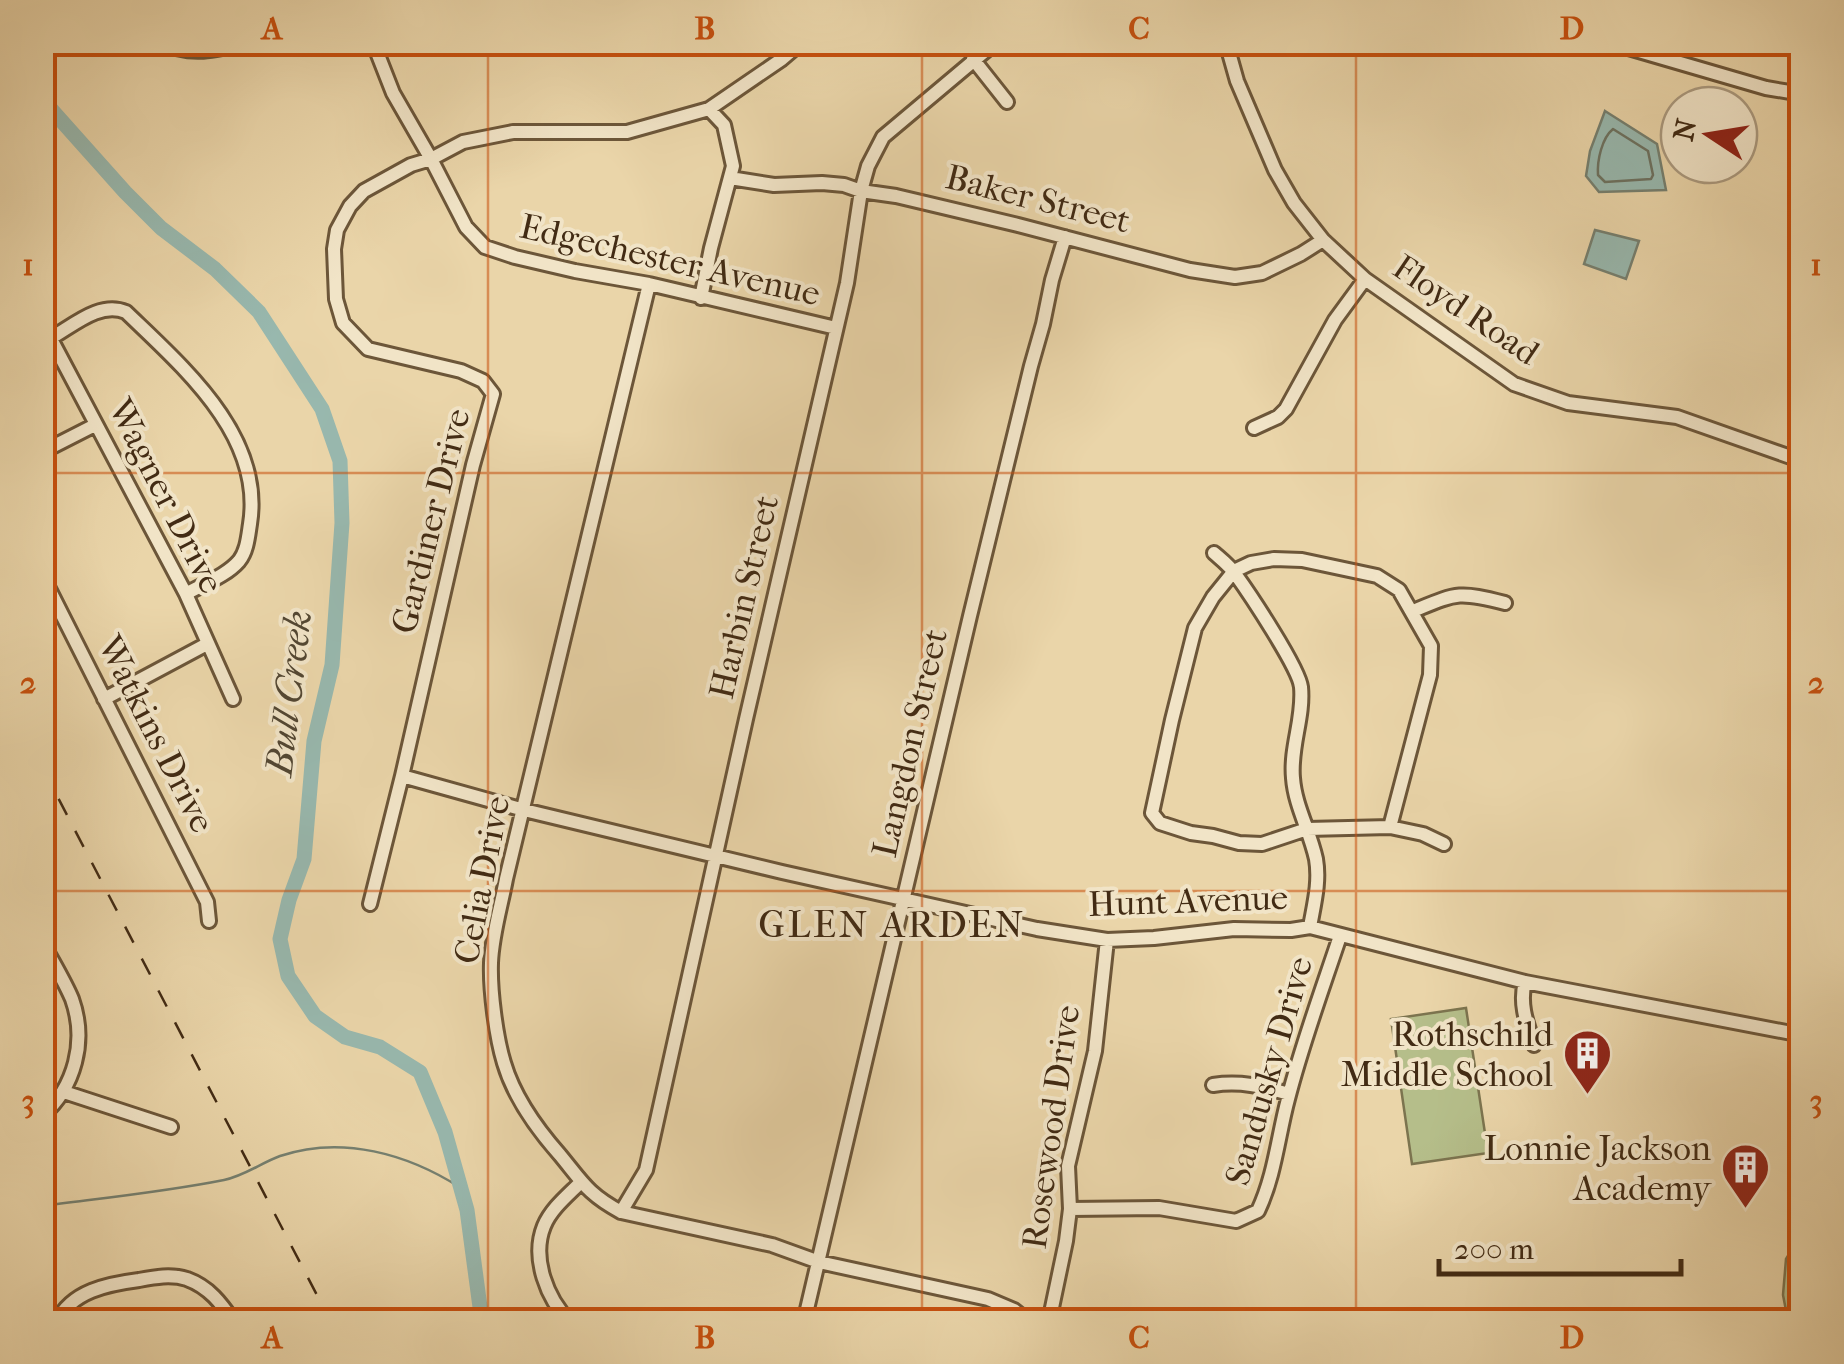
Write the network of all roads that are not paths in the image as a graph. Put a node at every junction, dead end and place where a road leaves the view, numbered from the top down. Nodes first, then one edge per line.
1 (160, 42) edge
2 (249, 42) edge
3 (373, 42) edge
4 (802, 42) edge
5 (996, 42) edge
6 (1226, 42) edge
7 (1608, 42) edge
8 (974, 59) junction
9 (1802, 94) edge
10 (725, 100) junction
11 (1007, 102) dead end
12 (708, 110) junction
13 (724, 125) junction
14 (431, 159) junction
15 (730, 178) junction
16 (861, 191) junction
17 (1065, 237) junction
18 (1324, 240) junction
19 (1365, 279) junction
20 (649, 284) junction
21 (702, 298) junction
22 (42, 322) edge
23 (836, 328) junction
24 (51, 338) junction
25 (95, 425) junction
26 (1254, 428) dead end
27 (42, 452) edge
28 (1802, 461) edge
29 (1214, 553) dead end
30 (1234, 572) junction
31 (42, 575) edge
32 (186, 594) junction
33 (1505, 603) dead end
34 (1413, 611) junction
35 (206, 644) junction
36 (104, 699) junction
37 (234, 699) dead end
38 (402, 776) junction
39 (524, 810) junction
40 (1390, 827) junction
41 (1307, 829) junction
42 (1444, 844) dead end
43 (718, 849) junction
44 (905, 900) junction
45 (370, 904) dead end
46 (209, 921) dead end
47 (1310, 927) junction
48 (1340, 936) junction
49 (1107, 940) junction
50 (42, 942) edge
51 (1525, 982) junction
52 (1802, 1036) edge
53 (1534, 1045) dead end
54 (1212, 1085) dead end
55 (64, 1092) junction
56 (1289, 1094) junction
57 (42, 1116) edge
58 (171, 1127) dead end
59 (580, 1182) junction
60 (1070, 1210) junction
61 (622, 1212) junction
62 (819, 1262) junction
63 (57, 1322) edge
64 (234, 1322) edge
65 (570, 1322) edge
66 (804, 1322) edge
67 (1029, 1322) edge
68 (1050, 1322) edge

1 - 2 street
3 - 14 street, Edgechester Avenue
4 - 10 street, Gardiner Drive
5 - 8 street, Harbin Street
6 - 18 street, Floyd Road
7 - 9 street
8 - 11 street
8 - 16 street, Harbin Street
10 - 12 street, Gardiner Drive
10 - 13 street
12 - 13 street
12 - 14 street, Gardiner Drive
13 - 15 street
14 - 20 street, Edgechester Avenue
14 - 38 street, Gardiner Drive
15 - 16 street, Baker Street
15 - 21 street
16 - 17 street, Baker Street
16 - 23 street, Harbin Street
17 - 18 street, Baker Street
17 - 44 street, Langdon Street
18 - 19 street, Floyd Road
19 - 26 street
19 - 28 street, Floyd Road
20 - 21 street, Edgechester Avenue
20 - 39 street, Celia Drive
21 - 23 street, Edgechester Avenue
22 - 24 street, Wagner Drive
23 - 43 street, Harbin Street
24 - 25 street, Wagner Drive
24 - 32 street
25 - 27 street
25 - 32 street, Wagner Drive
29 - 30 street
30 - 34 street
30 - 41 street
30 - 41 street
31 - 36 street, Watkins Drive
32 - 35 street, Wagner Drive
33 - 34 street
34 - 40 street
35 - 36 street
35 - 37 street, Wagner Drive
36 - 46 street, Watkins Drive
38 - 39 street
38 - 45 street, Gardiner Drive
39 - 43 street
39 - 59 street, Celia Drive
40 - 41 street
40 - 42 street
41 - 47 street
43 - 44 street, Hunt Avenue
43 - 61 street, Harbin Street
44 - 49 street, Hunt Avenue
44 - 62 street, Langdon Street
47 - 48 street, Hunt Avenue
47 - 49 street, Hunt Avenue
48 - 51 street, Hunt Avenue
48 - 56 street, Sandusky Drive
49 - 60 street, Rosewood Drive
50 - 55 street
51 - 52 street, Hunt Avenue
51 - 53 street
54 - 56 street
55 - 57 street
55 - 58 street
56 - 60 street, Sandusky Drive
59 - 61 street, Celia Drive
59 - 65 street
60 - 68 street, Rosewood Drive
61 - 62 street, Celia Drive
62 - 66 street, Langdon Street
62 - 67 street, Celia Drive
63 - 64 street

